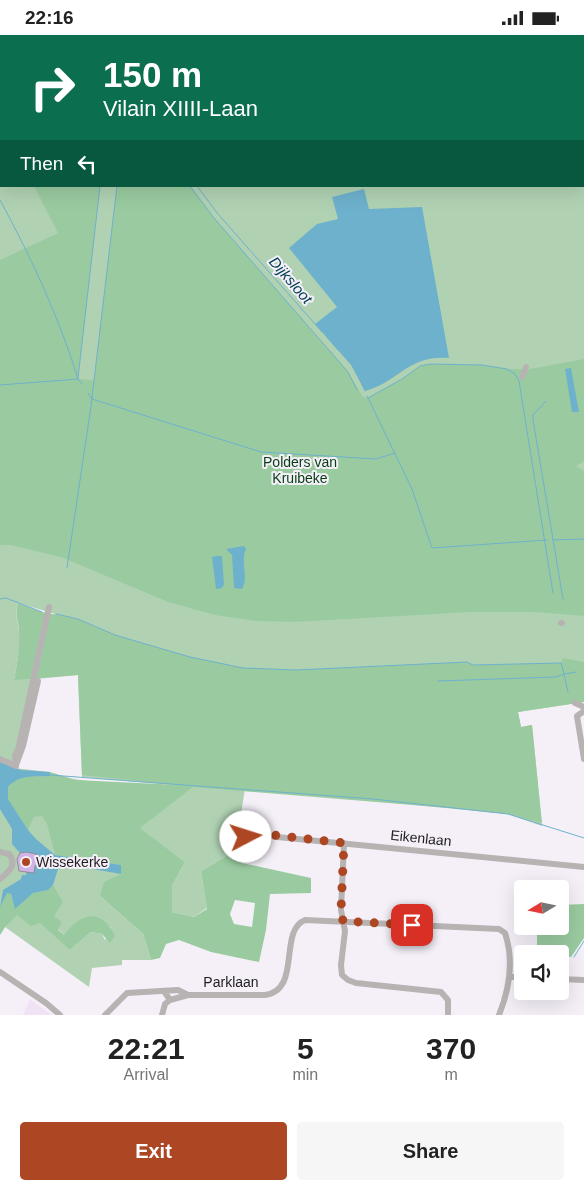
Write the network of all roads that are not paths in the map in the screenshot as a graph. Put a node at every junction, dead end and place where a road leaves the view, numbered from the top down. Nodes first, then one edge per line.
1 (526, 367) dead end
2 (522, 377) dead end
3 (49, 607) dead end
4 (38, 681) dead end
5 (575, 703) dead end
6 (584, 707) edge
7 (584, 711) edge
8 (0, 759) edge
9 (584, 759) edge
10 (16, 766) junction
11 (255, 833) dead end
12 (344, 843) junction
13 (0, 852) edge
14 (584, 867) edge
15 (0, 879) edge
16 (343, 921) junction
17 (0, 972) edge
18 (509, 977) junction
19 (514, 977) edge
20 (569, 979) edge
21 (584, 980) edge
22 (164, 991) junction
23 (188, 995) junction
24 (170, 1000) junction
25 (60, 1015) edge
26 (105, 1015) edge
27 (162, 1015) edge
28 (448, 1015) edge
29 (499, 1015) edge

1 - 2 street
3 - 10 street
4 - 10 street
5 - 6 street
7 - 9 street
8 - 10 street
11 - 12 street, Eikenlaan
12 - 14 street, Eikenlaan
12 - 16 street
13 - 15 street
16 - 18 street, Parklaan
16 - 23 street, Parklaan
16 - 28 street
17 - 25 street
18 - 19 street
18 - 29 street
20 - 21 street
22 - 23 street, Parklaan
22 - 24 street
22 - 26 street, Parklaan
23 - 24 street, Parklaan
24 - 27 street

